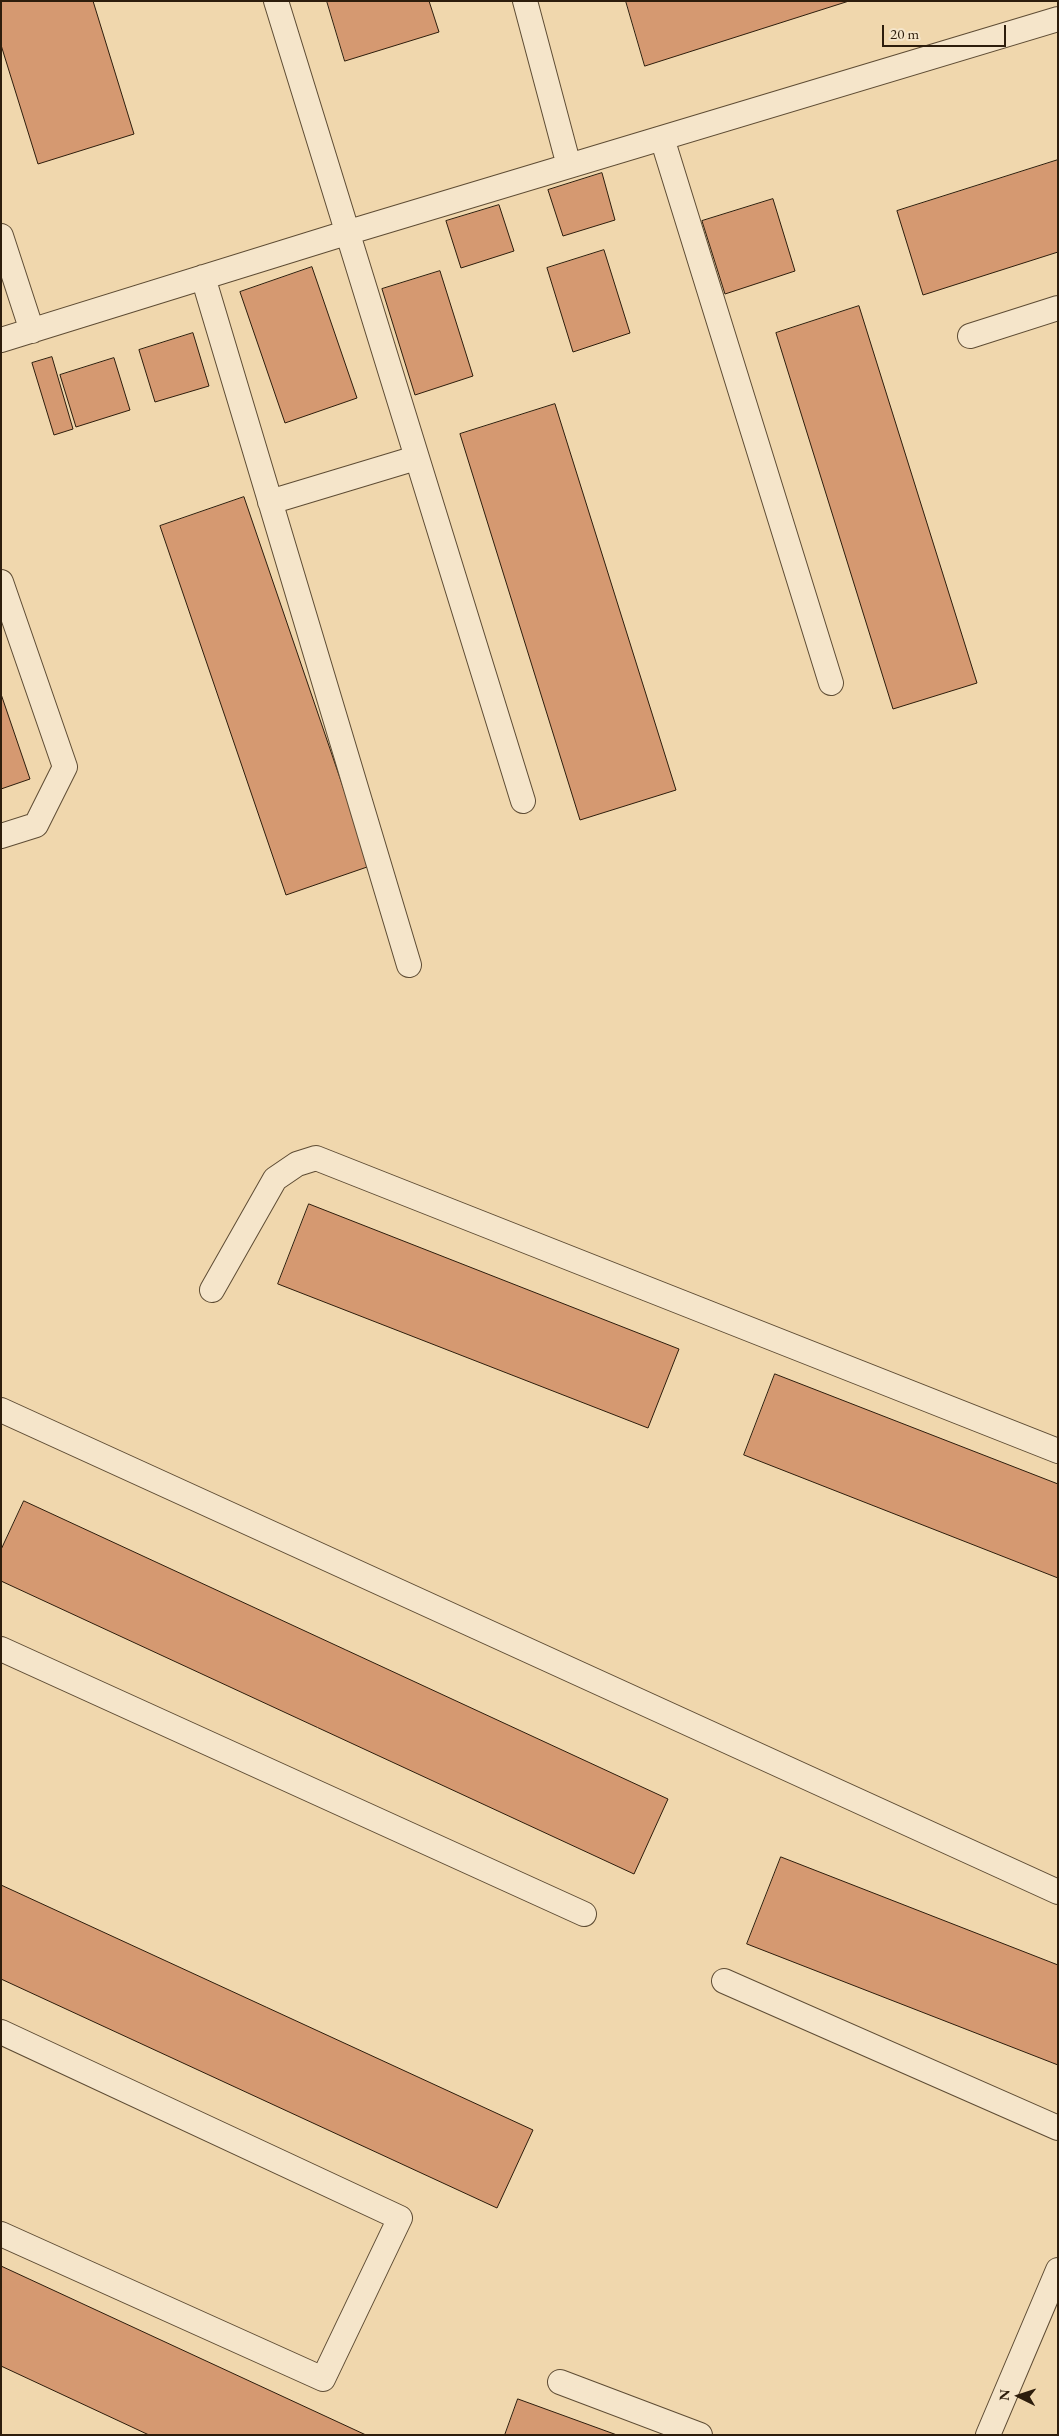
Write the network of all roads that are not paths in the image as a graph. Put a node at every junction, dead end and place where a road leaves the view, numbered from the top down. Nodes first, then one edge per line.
1 (276, 1) edge
2 (525, 1) edge
3 (1058, 19) edge
4 (662, 138) junction
5 (569, 166) junction
6 (346, 233) junction
7 (1, 236) edge
8 (203, 277) junction
9 (1058, 308) edge
10 (32, 330) junction
11 (970, 336) dead end
12 (1, 340) edge
13 (416, 458) junction
14 (270, 502) junction
15 (1, 582) edge
16 (831, 683) dead end
17 (523, 801) dead end
18 (1, 836) edge
19 (409, 965) dead end
20 (212, 1290) dead end
21 (1, 1410) edge
22 (1058, 1452) edge
23 (1, 1649) edge
24 (1058, 1892) edge
25 (584, 1914) dead end
26 (724, 1982) dead end
27 (1, 2032) edge
28 (1058, 2128) edge
29 (1, 2234) edge
30 (1058, 2270) edge
31 (560, 2382) dead end
32 (700, 2435) edge
33 (988, 2435) edge

1 - 6 lane
2 - 5 lane
3 - 4 lane
4 - 5 lane
4 - 16 lane
5 - 6 lane
6 - 8 lane
6 - 13 lane
7 - 10 lane
8 - 10 lane
8 - 14 lane
9 - 11 lane
10 - 12 lane
13 - 14 lane
13 - 17 lane
14 - 19 lane
15 - 18 lane
20 - 22 lane
21 - 24 lane
23 - 25 lane
26 - 28 lane
27 - 29 lane
30 - 33 lane
31 - 32 lane

